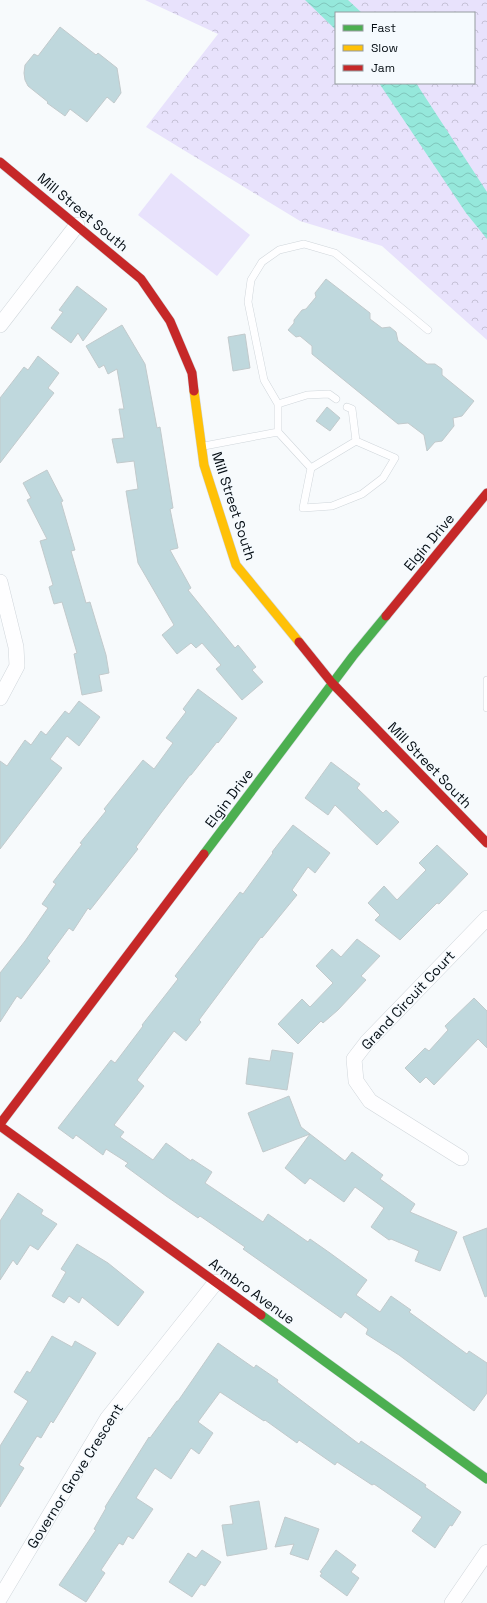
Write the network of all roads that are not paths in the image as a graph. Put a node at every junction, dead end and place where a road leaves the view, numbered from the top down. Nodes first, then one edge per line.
1 (0, 162) edge
2 (77, 225) junction
3 (0, 325) edge
4 (428, 330) dead end
5 (336, 399) dead end
6 (278, 404) junction
7 (347, 407) dead end
8 (278, 432) junction
9 (356, 441) junction
10 (202, 447) junction
11 (311, 468) junction
12 (487, 494) edge
13 (0, 582) edge
14 (487, 680) edge
15 (332, 683) junction
16 (0, 698) edge
17 (487, 708) edge
18 (487, 843) edge
19 (487, 918) edge
20 (0, 1125) edge
21 (461, 1158) dead end
22 (216, 1282) junction
23 (487, 1479) edge
24 (487, 1552) edge
25 (0, 1598) edge
26 (452, 1603) edge

1 - 2 street, Mill Street South
2 - 3 street
2 - 10 street, Mill Street South
4 - 6 lane
5 - 6 lane
6 - 8 lane
7 - 9 lane
8 - 10 lane
8 - 11 lane
9 - 11 lane
9 - 11 lane
10 - 15 street, Mill Street South
12 - 15 street, Elgin Drive
13 - 16 street
14 - 17 lane
15 - 18 street, Mill Street South
15 - 20 street, Elgin Drive
19 - 21 street, Grand Circuit Court
20 - 22 street, Armbro Avenue
22 - 23 street, Armbro Avenue
22 - 25 street, Governor Grove Crescent
24 - 26 street

